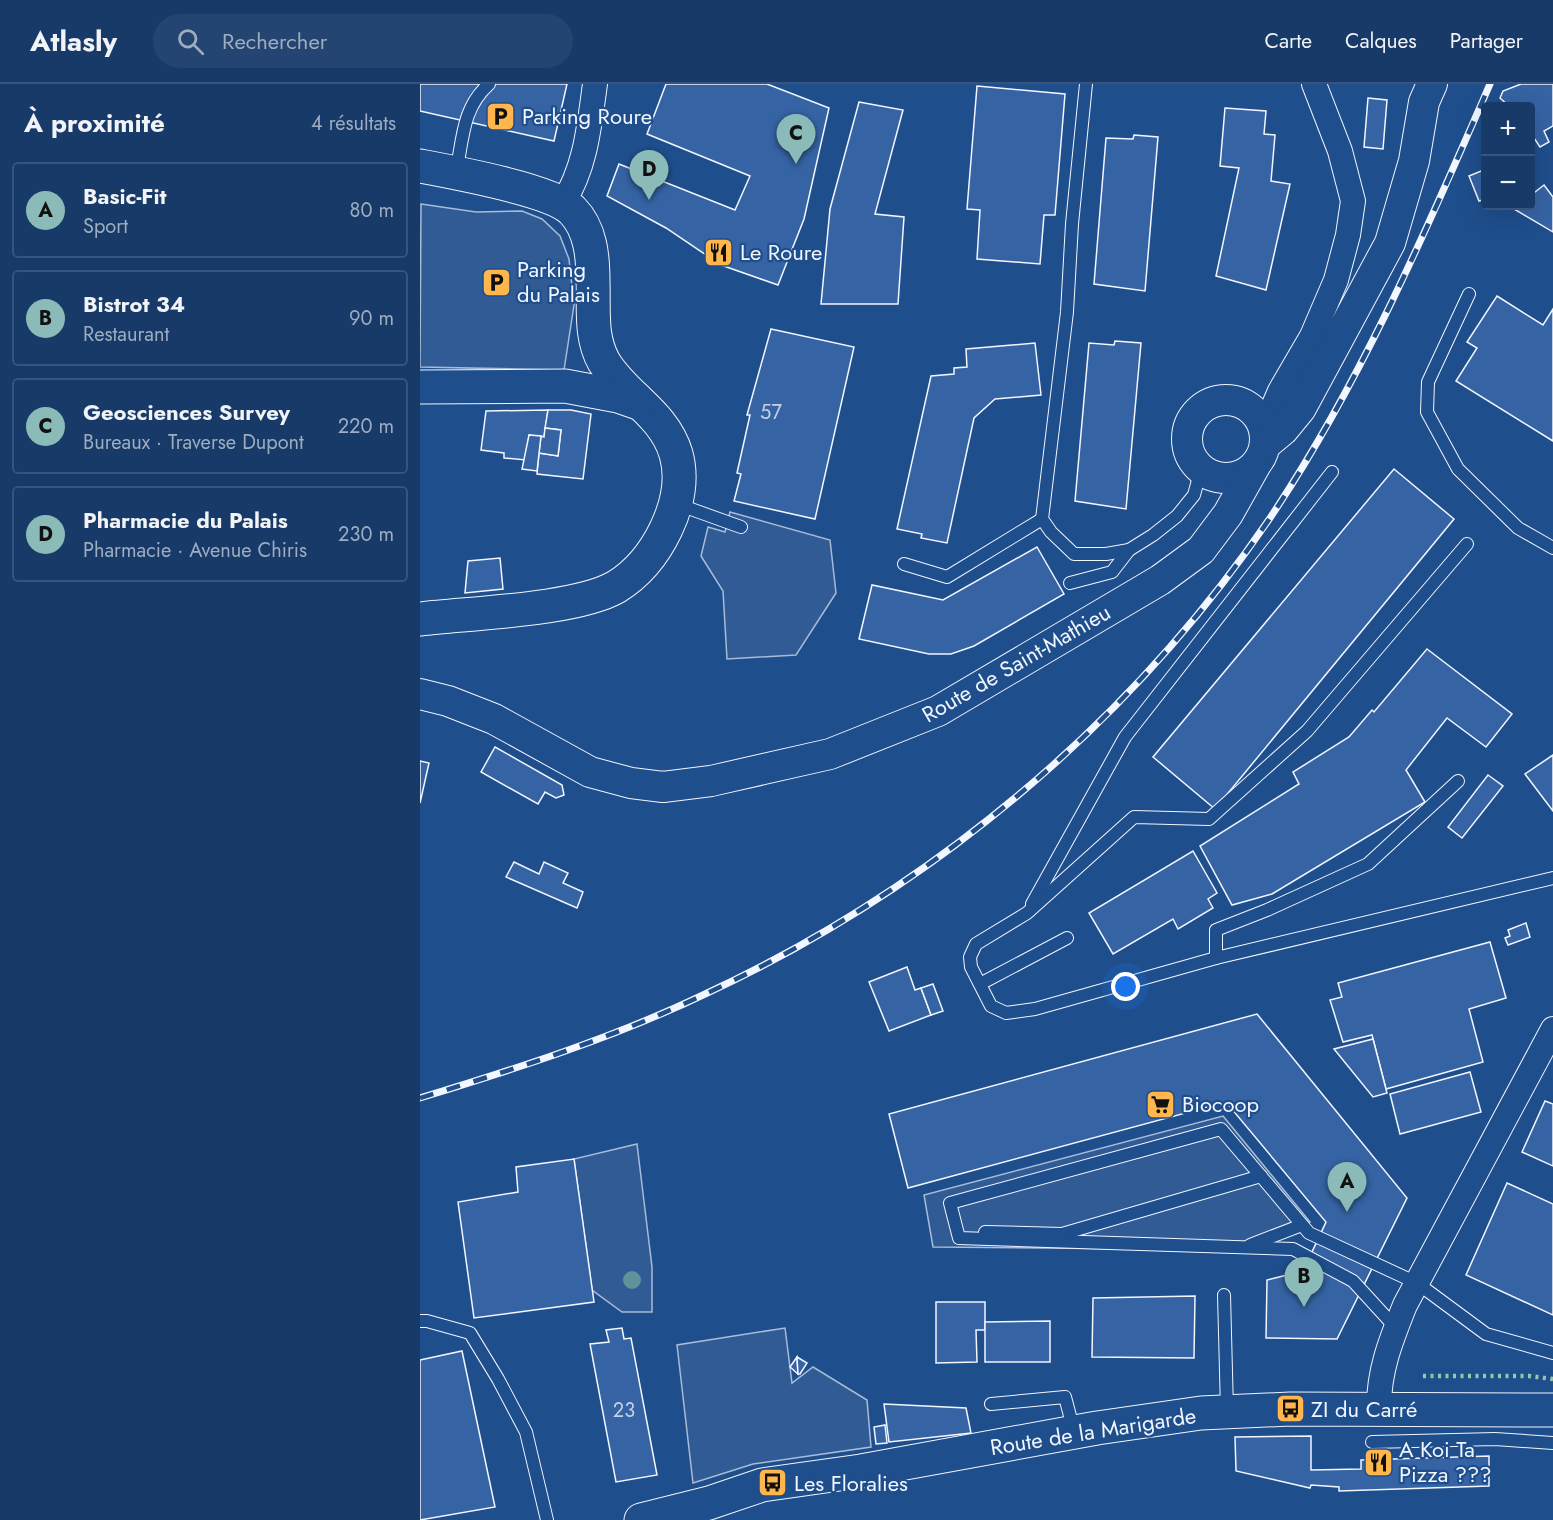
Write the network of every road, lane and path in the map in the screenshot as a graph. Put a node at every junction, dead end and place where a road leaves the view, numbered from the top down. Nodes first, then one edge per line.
1 (489, 84) edge
2 (595, 84) edge
3 (1086, 84) edge
4 (1314, 84) edge
5 (1432, 84) edge
6 (420, 166) edge
7 (456, 174) junction
8 (563, 203) junction
9 (1469, 294) dead end
10 (594, 339) junction
11 (565, 386) junction
12 (420, 387) edge
13 (645, 405) junction
14 (1261, 446) junction
15 (1201, 469) junction
16 (1332, 472) dead end
17 (676, 503) junction
18 (1042, 519) junction
19 (741, 527) dead end
20 (1467, 544) dead end
21 (1553, 548) edge
22 (1129, 550) junction
23 (904, 564) dead end
24 (1070, 583) dead end
25 (420, 619) edge
26 (420, 694) edge
27 (1458, 781) dead end
28 (1553, 878) edge
29 (1027, 913) junction
30 (1067, 938) dead end
31 (1216, 958) junction
32 (980, 984) junction
33 (1553, 1029) edge
34 (1261, 1176) junction
35 (1302, 1225) junction
36 (957, 1231) junction
37 (1244, 1248) junction
38 (1417, 1282) junction
39 (1224, 1295) dead end
40 (420, 1321) edge
41 (1396, 1328) junction
42 (1553, 1353) edge
43 (991, 1404) dead end
44 (1379, 1410) junction
45 (1553, 1410) edge
46 (1227, 1412) junction
47 (1074, 1432) junction
48 (1372, 1442) dead end
49 (1553, 1443) edge
50 (682, 1515) edge
51 (547, 1520) edge
52 (641, 1520) edge

1 - 7 lane
2 - 8 street
3 - 18 lane
4 - 14 street
5 - 14 street, Route de Saint-Mathieu
6 - 7 main road
7 - 8 main road
8 - 10 main road
9 - 21 lane
10 - 11 main road
10 - 13 main road
11 - 12 main road
11 - 13 main road
13 - 17 main road
14 - 15 street
14 - 15 street
14 - 26 street, Route de Saint-Mathieu
15 - 22 lane
16 - 29 lane
17 - 19 lane
17 - 25 main road
18 - 22 lane
18 - 23 lane
20 - 29 lane
22 - 24 lane
27 - 31 lane
28 - 31 lane
29 - 32 lane
30 - 32 lane
31 - 32 lane
33 - 38 street
34 - 35 lane
34 - 36 lane
34 - 36 lane
35 - 37 lane
35 - 38 lane
36 - 37 lane
37 - 41 lane
38 - 41 street
38 - 42 lane
39 - 46 lane
40 - 51 lane
41 - 44 street
43 - 47 lane
44 - 45 main road, Route de la Marigarde
44 - 46 main road, Route de la Marigarde
46 - 47 main road, Route de la Marigarde
47 - 50 main road, Route de la Marigarde
48 - 49 lane
50 - 52 main road, Route de la Marigarde

